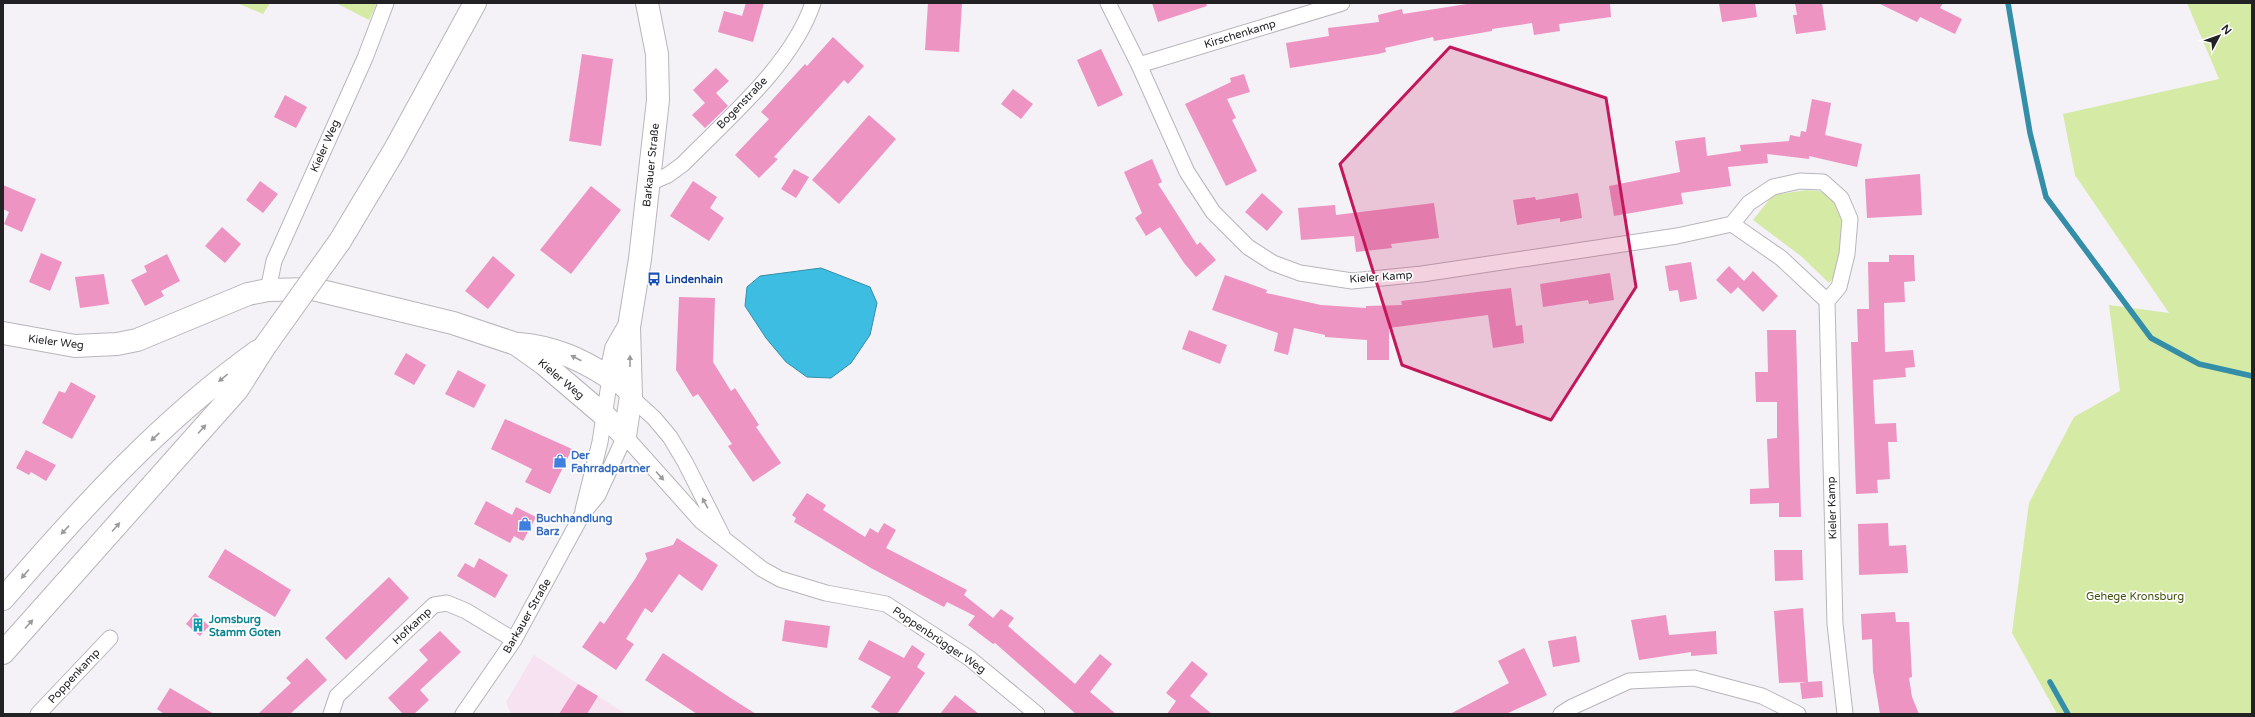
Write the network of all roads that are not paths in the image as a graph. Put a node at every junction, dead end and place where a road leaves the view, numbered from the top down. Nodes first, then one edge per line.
1 (386, 3) edge
2 (475, 3) edge
3 (647, 3) edge
4 (813, 3) edge
5 (1108, 3) edge
6 (1342, 3) edge
7 (1139, 65) junction
8 (650, 183) junction
9 (1732, 224) junction
10 (268, 290) junction
11 (1827, 301) junction
12 (628, 327) junction
13 (3, 333) edge
14 (516, 344) junction
15 (265, 346) junction
16 (610, 378) junction
17 (631, 396) junction
18 (605, 416) junction
19 (625, 436) junction
20 (582, 513) junction
21 (723, 538) junction
22 (3, 600) edge
23 (110, 638) dead end
24 (514, 640) junction
25 (3, 652) edge
26 (38, 714) edge
27 (331, 714) edge
28 (463, 714) edge
29 (1037, 714) edge
30 (1561, 714) edge
31 (1798, 714) edge
32 (1845, 714) edge

1 - 10 street, Kieler Weg
2 - 15 main road, bridge
3 - 8 main road, Barkauer Straße
4 - 8 street, Bogenstraße
5 - 7 street, Kieler Kamp
6 - 7 street, Kirschenkamp
7 - 9 street, Kieler Kamp
8 - 12 main road, Barkauer Straße
9 - 11 street
9 - 11 street
10 - 13 main road, Kieler Weg
10 - 14 main road, Kieler Weg
11 - 32 street, Kieler Kamp
12 - 16 main road, Barkauer Straße
17 -> 12 main road, Barkauer Straße
16 -> 14 main road, Kieler Weg
14 - 18 main road, Kieler Weg
15 -> 22 main road
25 -> 15 main road
16 - 17 street, Poppenbrügger Weg
16 - 18 street, Barkauer Straße
17 - 19 main road, Barkauer Straße
21 -> 17 street, Poppenbrügger Weg
18 - 19 main road, Poppenbrügger Weg
18 - 20 street, Barkauer Straße
19 - 20 street, Barkauer Straße
19 -> 21 street, Poppenbrügger Weg
20 - 24 street, Barkauer Straße
21 - 29 street, Poppenbrügger Weg
23 - 26 street, Poppenkamp
24 - 27 street, Hofkamp
24 - 28 street, Barkauer Straße
30 - 31 street

